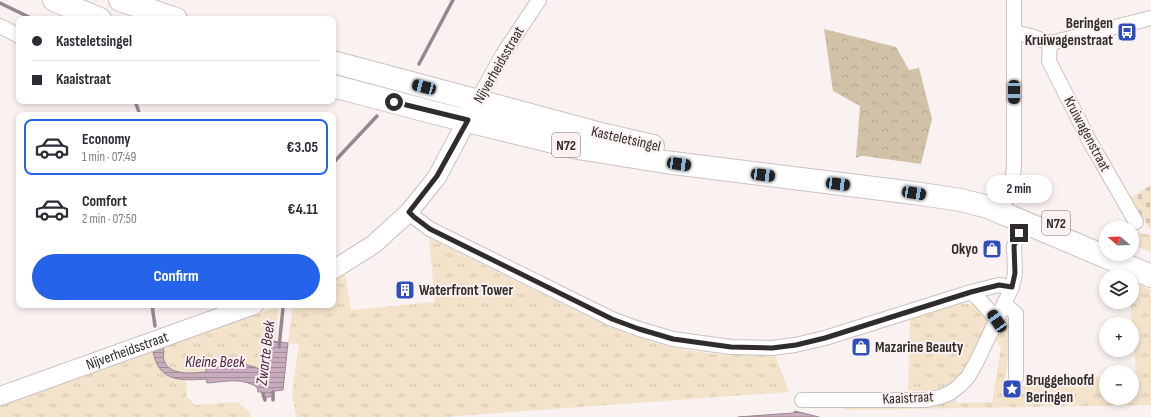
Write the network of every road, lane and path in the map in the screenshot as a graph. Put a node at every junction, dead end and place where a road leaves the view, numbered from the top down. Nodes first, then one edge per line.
1 (54, 0) edge
2 (120, 0) edge
3 (539, 0) edge
4 (1013, 0) edge
5 (93, 16) edge
6 (167, 16) edge
7 (1151, 18) edge
8 (0, 26) edge
9 (1014, 32) junction
10 (16, 34) edge
11 (1050, 43) junction
12 (336, 63) edge
13 (336, 87) edge
14 (477, 101) junction
15 (468, 120) junction
16 (1006, 200) junction
17 (409, 212) junction
18 (1135, 221) edge
19 (1019, 233) dead end
20 (1099, 242) edge
21 (1139, 257) edge
22 (1151, 261) edge
23 (336, 268) edge
24 (1151, 276) edge
25 (1012, 287) junction
26 (971, 292) junction
27 (1004, 303) junction
28 (246, 308) edge
29 (997, 321) junction
30 (1016, 378) dead end
31 (0, 396) edge
32 (802, 400) dead end

1 - 5 main road
2 - 6 main road
3 - 14 street, Nijverheidsstraat
4 - 9 street
7 - 11 street
8 - 10 street
9 - 11 street
9 - 16 street
11 - 18 street, Kruiwagenstraat
12 - 14 main road, Kasteletsingel / N72
13 - 15 main road, Kasteletsingel / N72
14 - 15 street, Nijverheidsstraat
14 - 16 main road, Kasteletsingel / N72
15 - 17 street, Nijverheidsstraat
15 - 24 main road, Kasteletsingel / N72
16 - 20 main road, Kasteletsingel / N72
17 - 23 street, Nijverheidsstraat
17 - 26 street
19 - 25 street, Kaaistraat
21 - 22 main road
25 - 26 street
25 - 27 street, Kaaistraat
26 - 29 street
27 - 29 street, Kaaistraat
27 - 30 street
28 - 31 street, Nijverheidsstraat
29 - 32 street, Kaaistraat

